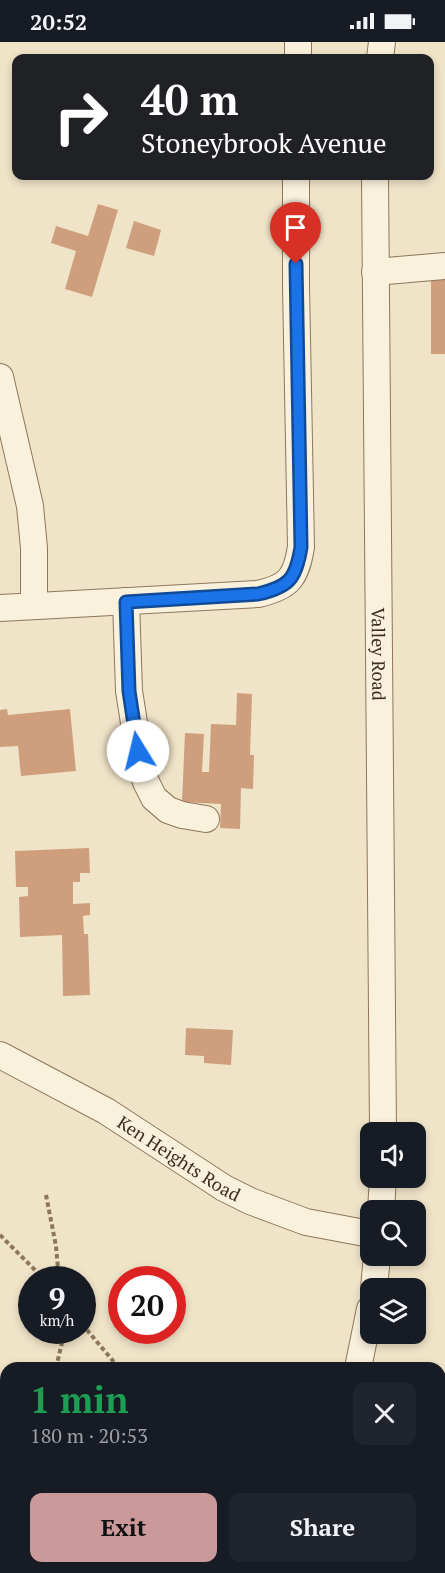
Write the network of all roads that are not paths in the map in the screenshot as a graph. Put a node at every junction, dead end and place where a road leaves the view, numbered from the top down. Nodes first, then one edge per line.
1 (296, 180) edge
2 (375, 180) edge
3 (445, 266) edge
4 (375, 272) junction
5 (0, 377) edge
6 (126, 602) junction
7 (34, 606) junction
8 (0, 608) edge
9 (206, 819) dead end
10 (0, 1054) edge
11 (383, 1122) edge
12 (360, 1232) edge
13 (363, 1344) edge
14 (359, 1362) edge

1 - 6 street
2 - 4 street, Valley Road
3 - 4 street
4 - 11 street, Valley Road
5 - 7 street
6 - 7 street
6 - 9 street
7 - 8 street
10 - 12 street, Ken Heights Road
13 - 14 street

